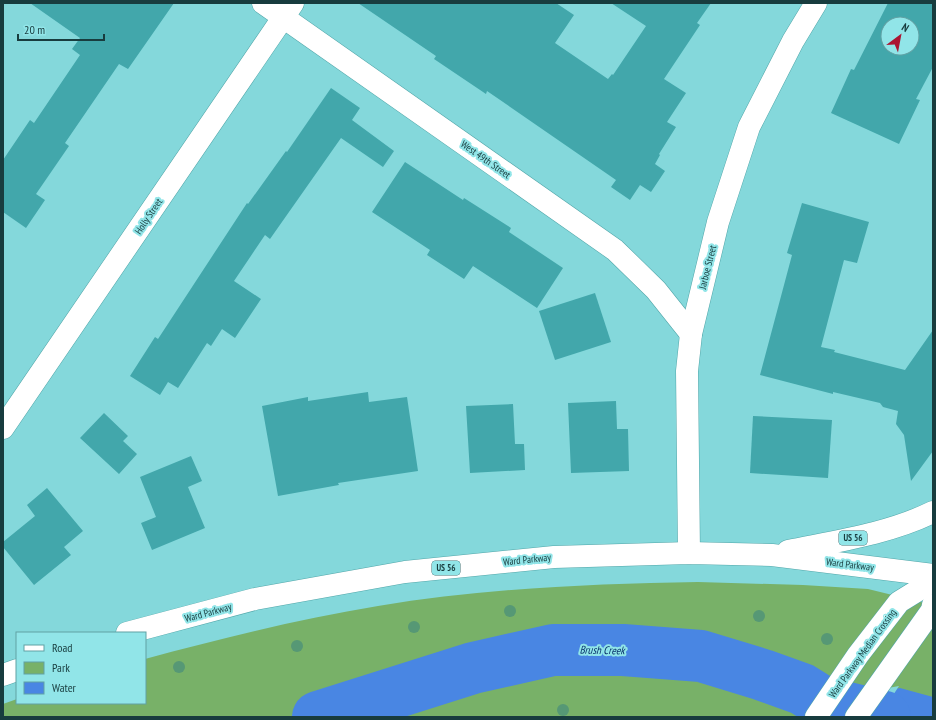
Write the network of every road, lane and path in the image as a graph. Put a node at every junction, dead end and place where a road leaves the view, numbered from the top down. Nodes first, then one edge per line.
1 (263, 3) edge
2 (816, 3) edge
3 (288, 10) edge
4 (691, 334) junction
5 (3, 428) edge
6 (933, 512) edge
7 (689, 553) junction
8 (772, 555) junction
9 (933, 575) edge
10 (933, 581) edge
11 (933, 604) edge
12 (131, 632) edge
13 (16, 670) edge
14 (3, 675) edge
15 (816, 717) edge
16 (856, 717) edge

1 - 3 main road, West 49th Street
2 - 4 main road, Jarboe Street
3 - 4 main road, West 49th Street
3 - 5 main road, Holly Street
4 - 7 main road, Jarboe Street
6 - 8 main road, US 56
7 - 8 main road, Ward Parkway / US 56
7 - 12 main road, Ward Parkway / US 56
8 - 9 main road, Ward Parkway
10 - 15 main road, Ward Parkway Median Crossing
11 - 16 main road
13 - 14 main road

